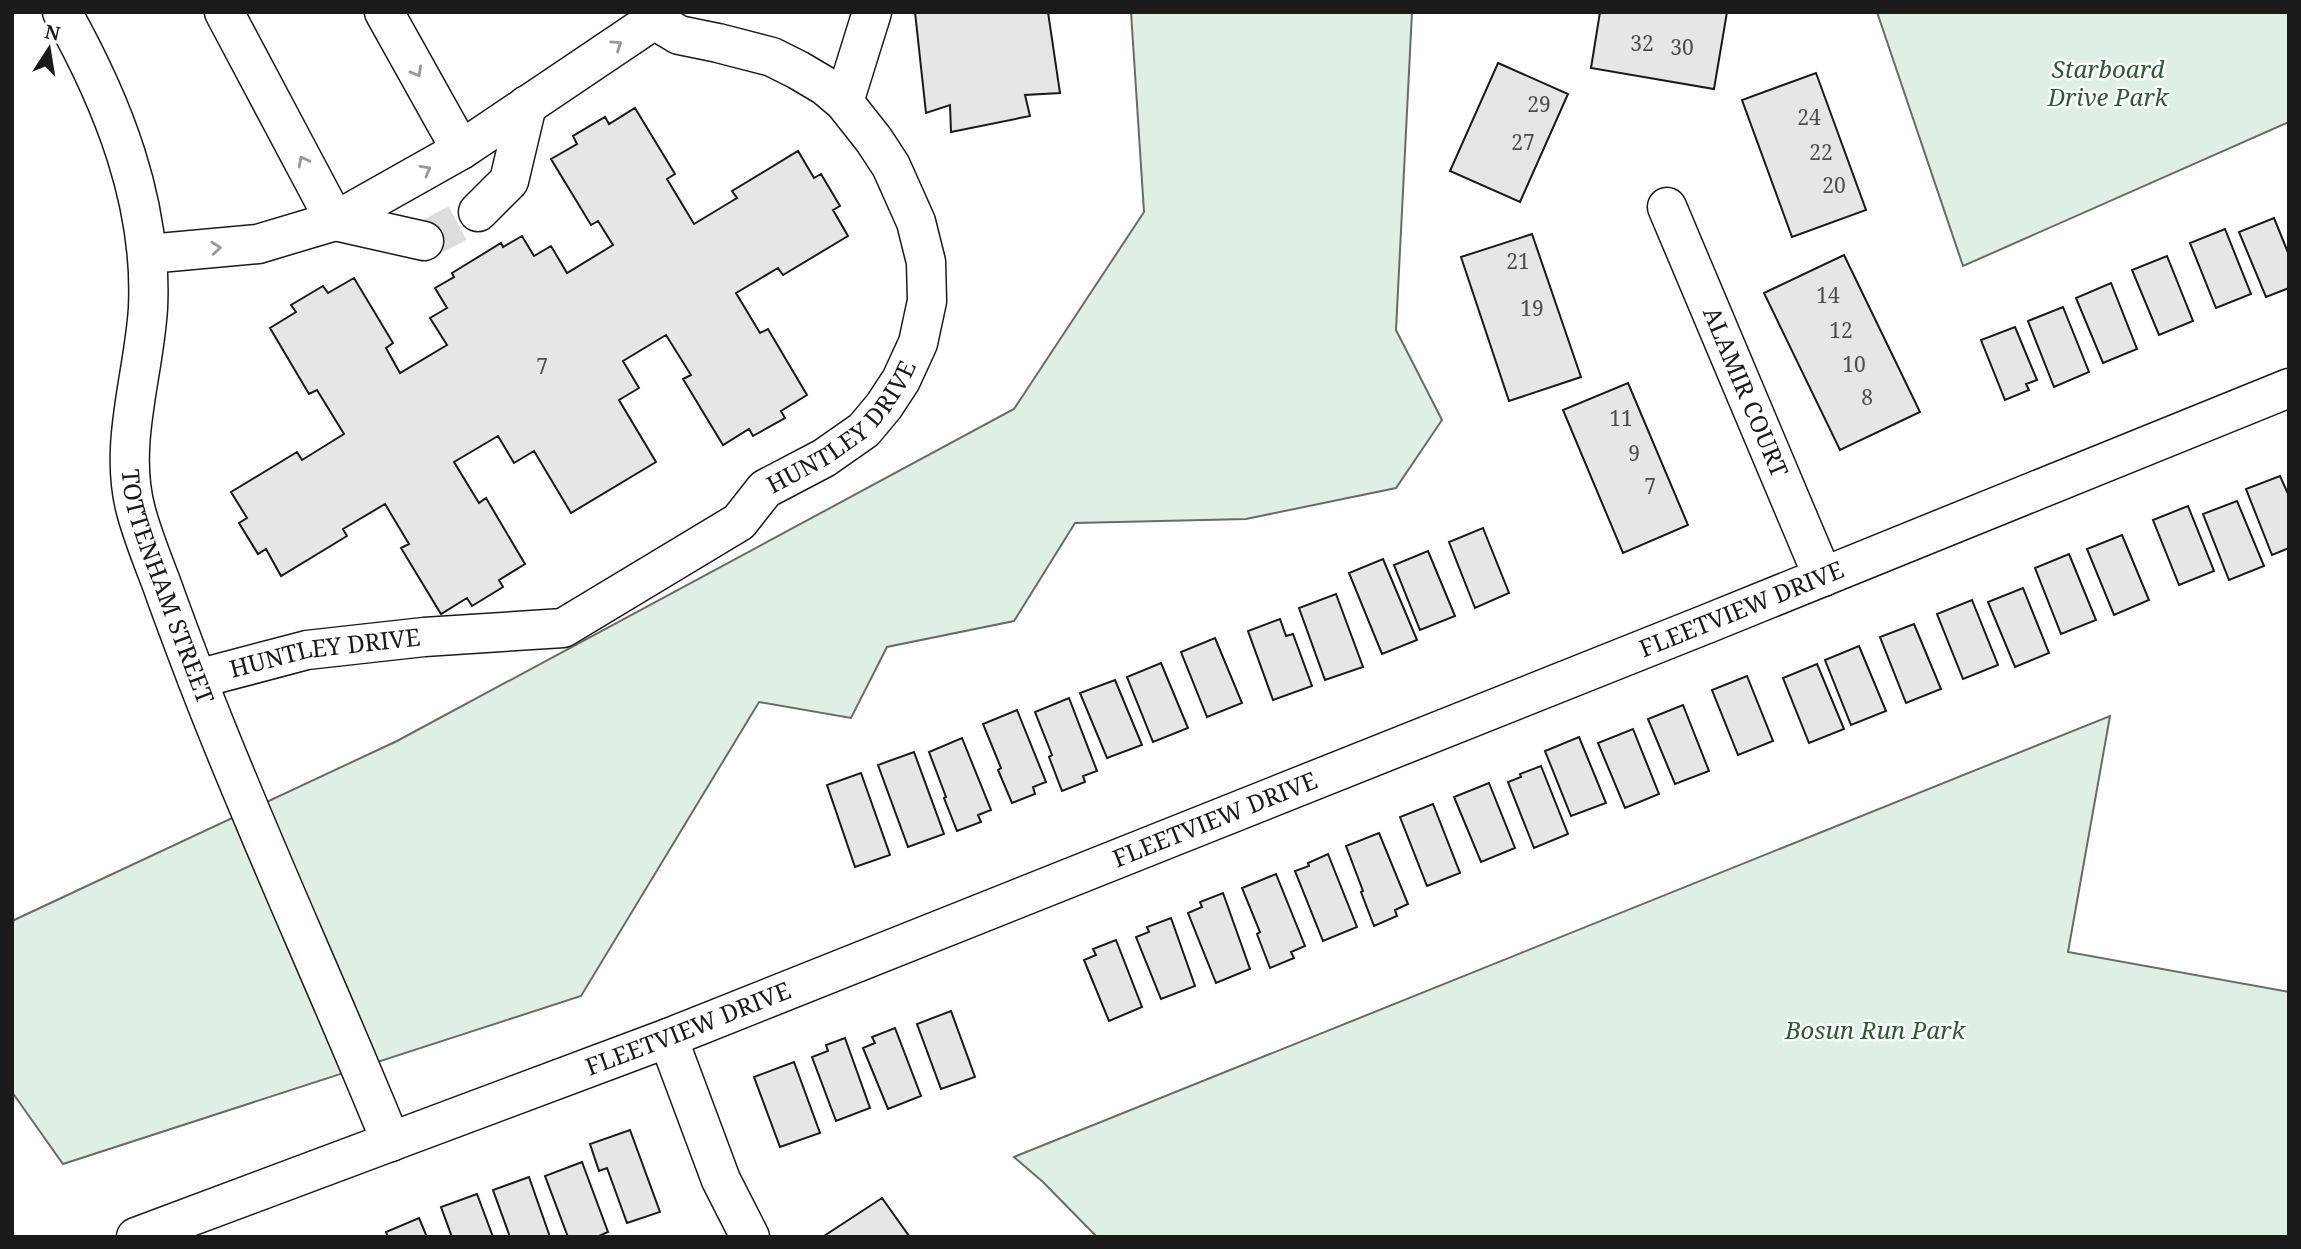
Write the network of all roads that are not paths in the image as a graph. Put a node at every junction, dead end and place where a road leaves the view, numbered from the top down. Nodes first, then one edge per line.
1 (62, 12) edge
2 (224, 12) edge
3 (384, 12) edge
4 (872, 12) edge
5 (652, 16) edge
6 (708, 26) edge
7 (844, 102) junction
8 (527, 105) junction
9 (461, 150) junction
10 (1667, 206) dead end
11 (478, 212) tunnel mouth
12 (335, 221) junction
13 (424, 241) tunnel mouth
14 (148, 254) junction
15 (2289, 388) edge
16 (1823, 577) junction
17 (197, 678) junction
18 (668, 1038) junction
19 (391, 1142) junction
20 (136, 1237) edge
21 (750, 1237) edge

1 - 14 street, TOTTENHAM STREET
12 -> 2 street
3 -> 9 street
4 - 7 street
5 - 6 street, HUNTLEY DRIVE
8 -> 5 street, HUNTLEY DRIVE
6 - 7 street, HUNTLEY DRIVE
7 - 17 street, HUNTLEY DRIVE
8 - 9 street, HUNTLEY DRIVE
8 - 11 street
12 -> 9 street, HUNTLEY DRIVE
10 - 16 street, ALAMIR COURT
12 - 13 street
14 -> 12 street, HUNTLEY DRIVE
14 - 17 street, TOTTENHAM STREET
15 - 16 street, FLEETVIEW DRIVE
16 - 18 street, FLEETVIEW DRIVE
17 - 19 street, TOTTENHAM STREET
18 - 19 street, FLEETVIEW DRIVE
18 - 21 street
19 - 20 street, FLEETVIEW DRIVE

